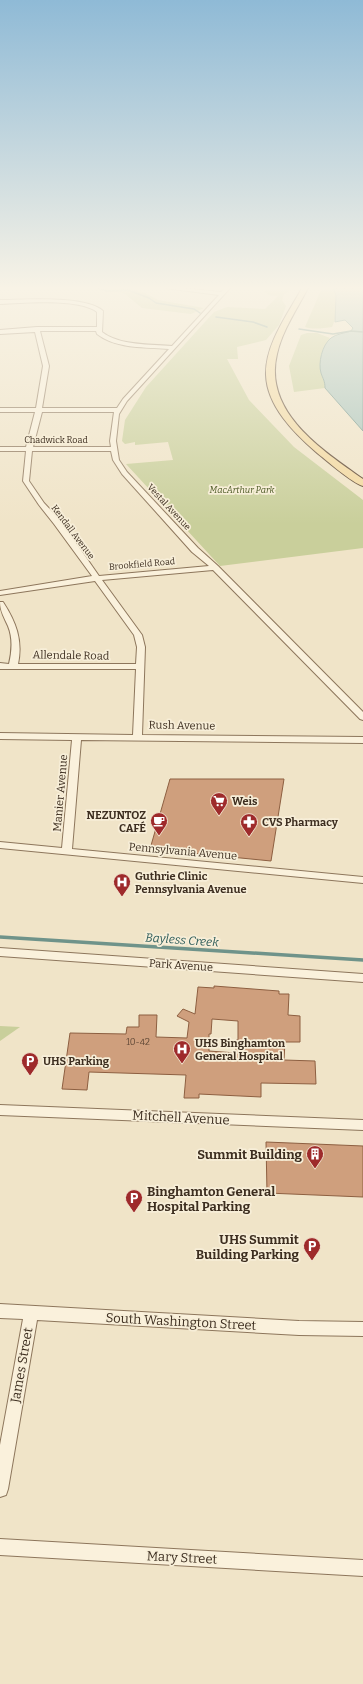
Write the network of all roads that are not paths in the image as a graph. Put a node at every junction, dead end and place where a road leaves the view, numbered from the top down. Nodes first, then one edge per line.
1 (46, 367) edge
2 (156, 367) edge
3 (271, 367) edge
4 (283, 393) dead end
5 (0, 410) edge
6 (39, 410) junction
7 (119, 410) junction
8 (0, 449) edge
9 (29, 449) junction
10 (113, 449) junction
11 (363, 475) edge
12 (363, 483) edge
13 (215, 568) junction
14 (97, 578) junction
15 (0, 593) edge
16 (0, 604) edge
17 (0, 666) edge
18 (13, 666) junction
19 (141, 667) junction
20 (363, 717) edge
21 (0, 736) edge
22 (78, 736) junction
23 (137, 737) junction
24 (363, 740) edge
25 (0, 846) edge
26 (67, 852) junction
27 (363, 880) edge
28 (0, 952) edge
29 (363, 978) edge
30 (0, 1110) edge
31 (363, 1125) edge
32 (0, 1311) edge
33 (31, 1313) junction
34 (363, 1330) edge
35 (0, 1489) edge
36 (0, 1547) edge
37 (363, 1568) edge

1 - 6 street, Kendall Avenue
2 - 7 street, Vestal Avenue
3 - 12 main road
4 - 11 main road
5 - 6 street
6 - 7 street
6 - 9 street, Kendall Avenue
7 - 10 street, Vestal Avenue
8 - 9 street, Chadwick Road
9 - 10 street, Chadwick Road
9 - 14 street, Kendall Avenue
10 - 13 street, Vestal Avenue
13 - 14 street, Brookfield Road
13 - 20 street, Vestal Avenue
14 - 15 street, Brookfield Road
14 - 19 street, Kendall Avenue
16 - 18 street
17 - 18 street, Allendale Road
18 - 19 street, Allendale Road
19 - 23 street, Kendall Avenue
21 - 22 street, Rush Avenue
22 - 23 street, Rush Avenue
22 - 26 street, Manier Avenue
23 - 24 street, Rush Avenue
25 - 26 street, Pennsylvania Avenue
26 - 27 street, Pennsylvania Avenue
28 - 29 street, Park Avenue
30 - 31 street, Mitchell Avenue
32 - 33 street, South Washington Street
33 - 34 street, South Washington Street
33 - 35 street, James Street
36 - 37 street, Mary Street

